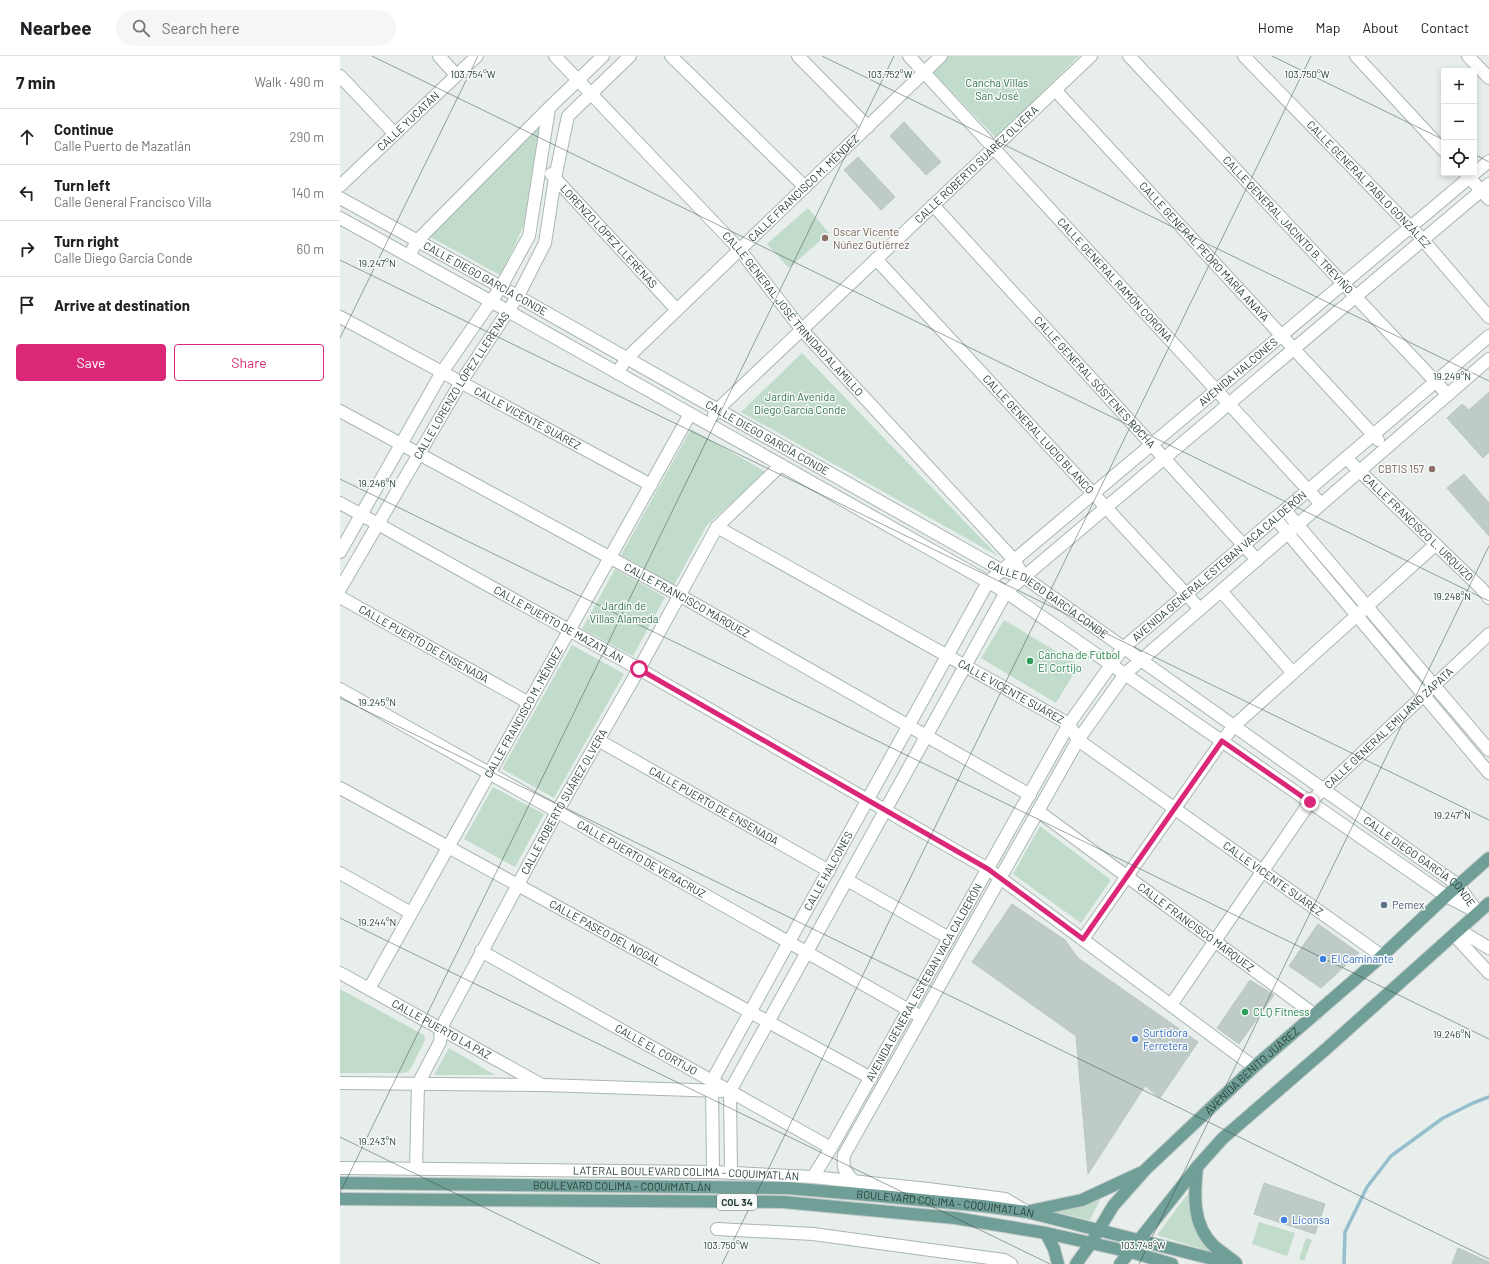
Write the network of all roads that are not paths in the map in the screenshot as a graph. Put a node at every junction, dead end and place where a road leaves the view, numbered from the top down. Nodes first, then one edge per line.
1 (439, 56) edge
2 (477, 56) edge
3 (555, 56) edge
4 (603, 56) edge
5 (630, 56) edge
6 (671, 56) edge
7 (798, 56) edge
8 (909, 56) edge
9 (941, 56) edge
10 (1091, 56) edge
11 (1129, 56) edge
12 (1244, 56) edge
13 (1356, 56) edge
14 (1468, 56) edge
15 (924, 73) junction
16 (456, 75) junction
17 (340, 76) edge
18 (1489, 78) edge
19 (578, 80) junction
20 (1055, 90) junction
21 (591, 93) junction
22 (549, 108) junction
23 (868, 127) junction
24 (395, 134) junction
25 (994, 148) junction
26 (1441, 148) edge
27 (1489, 161) edge
28 (541, 163) junction
29 (1477, 169) edge
30 (1466, 176) edge
31 (1468, 176) edge
32 (555, 178) junction
33 (340, 186) edge
34 (805, 187) junction
35 (1486, 192) edge
36 (340, 198) edge
37 (934, 205) junction
38 (340, 218) edge
39 (1411, 226) junction
40 (1424, 240) junction
41 (417, 241) junction
42 (740, 250) junction
43 (409, 256) junction
44 (876, 259) junction
45 (1343, 284) junction
46 (501, 287) junction
47 (518, 296) junction
48 (1356, 297) junction
49 (492, 302) junction
50 (677, 310) junction
51 (508, 311) junction
52 (340, 317) edge
53 (1489, 317) edge
54 (802, 330) junction
55 (1281, 335) junction
56 (1489, 336) edge
57 (1294, 349) junction
58 (627, 358) junction
59 (1489, 359) edge
60 (442, 372) junction
61 (617, 373) junction
62 (461, 382) junction
63 (1435, 382) junction
64 (1216, 390) junction
65 (1448, 395) junction
66 (1229, 404) junction
67 (718, 409) junction
68 (340, 411) edge
69 (690, 414) junction
70 (710, 425) junction
71 (1373, 435) junction
72 (401, 444) junction
73 (1152, 444) junction
74 (1385, 448) junction
75 (419, 454) junction
76 (1164, 458) junction
77 (1346, 458) junction
78 (782, 465) junction
79 (1358, 472) junction
80 (651, 485) junction
81 (1308, 490) junction
82 (1093, 493) junction
83 (340, 503) edge
84 (1321, 504) junction
85 (1106, 508) junction
86 (1285, 510) junction
87 (361, 515) junction
88 (1275, 518) junction
89 (378, 524) junction
90 (1298, 524) junction
91 (717, 528) junction
92 (1288, 533) junction
93 (1244, 545) junction
94 (1436, 545) junction
95 (340, 552) edge
96 (611, 557) junction
97 (1014, 560) junction
98 (1257, 560) junction
99 (1001, 570) junction
100 (1024, 577) junction
101 (988, 582) junction
102 (340, 589) edge
103 (1221, 591) junction
104 (1006, 592) junction
105 (1186, 594) junction
106 (679, 595) junction
107 (340, 597) edge
108 (1489, 598) edge
109 (1367, 606) junction
110 (1200, 609) junction
111 (1357, 615) junction
112 (570, 630) junction
113 (1489, 634) edge
114 (1123, 648) junction
115 (947, 656) junction
116 (1141, 660) junction
117 (1111, 665) junction
118 (965, 666) junction
119 (639, 669) junction
120 (1293, 673) junction
121 (1125, 674) junction
122 (1434, 685) junction
123 (340, 689) edge
124 (1423, 695) junction
125 (529, 703) junction
126 (1069, 724) junction
127 (908, 726) junction
128 (1234, 726) junction
129 (926, 736) junction
130 (598, 740) junction
131 (1078, 740) junction
132 (1222, 741) junction
133 (1489, 750) edge
134 (489, 774) junction
135 (1489, 774) edge
136 (340, 788) edge
137 (1323, 790) junction
138 (1030, 795) junction
139 (868, 799) junction
140 (1310, 802) junction
141 (886, 809) junction
142 (1174, 809) junction
143 (1038, 811) junction
144 (557, 812) junction
145 (448, 847) junction
146 (1489, 858) edge
147 (988, 869) junction
148 (828, 870) junction
149 (1263, 872) junction
150 (340, 873) edge
151 (1127, 876) junction
152 (1000, 878) junction
153 (847, 880) junction
154 (517, 885) junction
155 (1458, 885) junction
156 (1446, 896) junction
157 (1489, 903) edge
158 (964, 911) junction
159 (411, 913) junction
160 (1478, 913) junction
161 (977, 919) junction
162 (1456, 933) junction
163 (949, 938) junction
164 (1083, 939) junction
165 (1215, 941) junction
166 (789, 942) junction
167 (1489, 948) edge
168 (481, 951) junction
169 (806, 952) junction
170 (1382, 956) junction
171 (340, 973) edge
172 (1489, 973) edge
173 (369, 989) junction
174 (1171, 1005) junction
175 (909, 1010) junction
176 (750, 1012) junction
177 (1315, 1015) junction
178 (922, 1017) junction
179 (768, 1022) junction
180 (441, 1028) junction
181 (1254, 1067) junction
182 (871, 1078) junction
183 (340, 1083) edge
184 (418, 1084) junction
185 (544, 1086) junction
186 (712, 1086) junction
187 (730, 1091) junction
188 (831, 1148) junction
189 (1197, 1167) junction
190 (340, 1168) edge
191 (416, 1169) junction
192 (1145, 1170) junction
193 (713, 1172) junction
194 (731, 1173) junction
195 (813, 1177) junction
196 (854, 1181) junction
197 (340, 1183) edge
198 (340, 1199) edge
199 (1027, 1212) junction
200 (717, 1229) dead end
201 (1099, 1230) junction
202 (1046, 1233) junction
203 (1140, 1240) junction
204 (1091, 1243) junction
205 (1131, 1252) junction
206 (1011, 1264) edge
207 (1058, 1264) edge
208 (1076, 1264) edge
209 (1120, 1264) edge
210 (1172, 1264) edge
211 (1233, 1264) edge
212 (1237, 1264) edge

1 - 16 street
2 - 16 street, CALLE YUCATÁN
3 - 19 street, CALLE GENERAL JOSÉ TRINIDAD ALAMILLO
4 - 19 street
5 - 21 street, CALLE LORENZO LÓPEZ LLERENAS
6 - 34 street
7 - 23 street
8 - 15 street, CALLE GENERAL RAMÓN CORONA
9 - 15 street, CALLE FRANCISCO M. MÉNDEZ
10 - 20 street, CALLE ROBERTO SUÁREZ OLVERA
11 - 45 street, CALLE GENERAL JACINTO B. TREVIÑO
12 - 39 street, CALLE GENERAL PABLO GONZÁLEZ
13 - 26 street
14 - 18 street
15 - 23 street, CALLE FRANCISCO M. MÉNDEZ
15 - 25 street, CALLE GENERAL RAMÓN CORONA
16 - 24 street, CALLE YUCATÁN
17 - 24 street
19 - 21 street, CALLE GENERAL JOSÉ TRINIDAD ALAMILLO
19 - 22 street
20 - 25 street, CALLE ROBERTO SUÁREZ OLVERA
20 - 55 street, CALLE GENERAL PEDRO MARÍA ANAYA
21 - 32 street, CALLE LORENZO LÓPEZ LLERENAS
21 - 42 street, CALLE GENERAL JOSÉ TRINIDAD ALAMILLO
22 - 28 street, CALLE LORENZO LÓPEZ LLERENAS
22 - 41 street
23 - 34 street, CALLE FRANCISCO M. MÉNDEZ
24 - 33 street, CALLE YUCATÁN
25 - 37 street, CALLE ROBERTO SUÁREZ OLVERA
25 - 64 street, CALLE GENERAL RAMÓN CORONA
27 - 29 street, AVENIDA HALCONES
28 - 32 street, LORENZO LÓPEZ LLERENAS
28 - 46 street, CALLE LORENZO LÓPEZ LLERENAS
30 - 39 street, AVENIDA HALCONES
31 - 35 street
32 - 47 street, CALLE LORENZO LÓPEZ LLERENAS
32 - 50 street, LORENZO LÓPEZ LLERENAS
34 - 42 street, CALLE FRANCISCO M. MÉNDEZ
35 - 40 street, AVENIDA HALCONES
36 - 41 street, CALLE DIEGO GARCÍA CONDE
37 - 44 street, CALLE ROBERTO SUÁREZ OLVERA
37 - 73 street, CALLE GENERAL SÓSTENES ROCHA
38 - 43 street, CALLE DIEGO GARCÍA CONDE
39 - 40 street, CALLE GENERAL PABLO GONZÁLEZ
39 - 45 street, AVENIDA HALCONES
40 - 48 street, AVENIDA HALCONES
40 - 53 street, CALLE GENERAL PABLO GONZÁLEZ
41 - 43 street
41 - 46 street, CALLE DIEGO GARCÍA CONDE
42 - 50 street, CALLE FRANCISCO M. MÉNDEZ
42 - 54 street, CALLE GENERAL JOSÉ TRINIDAD ALAMILLO
43 - 49 street, CALLE DIEGO GARCÍA CONDE
44 - 54 street, CALLE ROBERTO SUÁREZ OLVERA
44 - 82 street, CALLE GENERAL LUCIO BLANCO
45 - 48 street, CALLE GENERAL JACINTO B. TREVIÑO
45 - 55 street, AVENIDA HALCONES
46 - 47 street, CALLE DIEGO GARCÍA CONDE
46 - 49 street, CALLE LORENZO LÓPEZ LLERENAS
47 - 51 street, CALLE LORENZO LÓPEZ LLERENAS
47 - 58 street, CALLE DIEGO GARCÍA CONDE
48 - 57 street, AVENIDA HALCONES
48 - 63 street, CALLE GENERAL JACINTO B. TREVIÑO
49 - 51 street, CALLE DIEGO GARCÍA CONDE
49 - 60 street, CALLE LORENZO LÓPEZ LLERENAS
50 - 58 street, CALLE FRANCISCO M. MÉNDEZ
51 - 61 street, CALLE DIEGO GARCÍA CONDE
51 - 62 street, CALLE LORENZO LÓPEZ LLERENAS
52 - 60 street, CALLE VICENTE SUÁREZ
54 - 67 street, CALLE ROBERTO SUÁREZ OLVERA
54 - 97 street, CALLE GENERAL JOSÉ TRINIDAD ALAMILLO
55 - 57 street, CALLE GENERAL PEDRO MARÍA ANAYA
55 - 64 street, AVENIDA HALCONES
56 - 63 street, AVENIDA GENERAL ESTEBAN VACA CALDERÓN
57 - 66 street, AVENIDA HALCONES
57 - 71 street, CALLE GENERAL PEDRO MARÍA ANAYA
58 - 61 street, CALLE FRANCISCO M. MÉNDEZ
58 - 67 street, CALLE DIEGO GARCÍA CONDE
59 - 65 street, AVENIDA GENERAL ESTEBAN VACA CALDERÓN
60 - 62 street, CALLE VICENTE SUÁREZ
60 - 72 street, CALLE LORENZO LÓPEZ LLERENAS
61 - 69 street, CALLE DIEGO GARCÍA CONDE
62 - 75 street, CALLE LORENZO LÓPEZ LLERENAS
62 - 80 street, CALLE VICENTE SUÁREZ
63 - 65 street, CALLE GENERAL JACINTO B. TREVIÑO
63 - 71 street, AVENIDA GENERAL ESTEBAN VACA CALDERÓN
64 - 66 street, CALLE GENERAL RAMÓN CORONA
64 - 73 street, AVENIDA HALCONES
65 - 74 street, AVENIDA GENERAL ESTEBAN VACA CALDERÓN
66 - 76 street, AVENIDA HALCONES
66 - 81 street, CALLE GENERAL RAMÓN CORONA
67 - 70 street, CALLE ROBERTO SUÁREZ OLVERA
67 - 99 street, CALLE DIEGO GARCÍA CONDE
68 - 72 street, CALLE FRANCISCO MÁRQUEZ
69 - 70 street, CALLE DIEGO GARCÍA CONDE
69 - 80 street, CALLE FRANCISCO M. MÉNDEZ
70 - 78 street, CALLE DIEGO GARCÍA CONDE
71 - 74 street, CALLE GENERAL PEDRO MARÍA ANAYA
71 - 77 street, AVENIDA GENERAL ESTEBAN VACA CALDERÓN
72 - 75 street, CALLE FRANCISCO MÁRQUEZ
72 - 87 street, CALLE LORENZO LÓPEZ LLERENAS
73 - 76 street, CALLE GENERAL SÓSTENES ROCHA
73 - 82 street, AVENIDA HALCONES
74 - 79 street, AVENIDA GENERAL ESTEBAN VACA CALDERÓN
75 - 89 street, CALLE LORENZO LÓPEZ LLERENAS
75 - 96 street, CALLE FRANCISCO MÁRQUEZ
76 - 85 street, AVENIDA HALCONES
76 - 93 street, CALLE GENERAL SÓSTENES ROCHA
77 - 79 street, CALLE FRANCISCO L. URQUIZO
77 - 81 street, AVENIDA GENERAL ESTEBAN VACA CALDERÓN
78 - 91 street, CALLE ROBERTO SUÁREZ OLVERA
78 - 101 street, CALLE DIEGO GARCÍA CONDE
79 - 84 street, AVENIDA GENERAL ESTEBAN VACA CALDERÓN
79 - 94 street, CALLE FRANCISCO L. URQUIZO
80 - 96 street, CALLE FRANCISCO M. MÉNDEZ
81 - 84 street, CALLE GENERAL RAMÓN CORONA
81 - 86 street, AVENIDA GENERAL ESTEBAN VACA CALDERÓN
82 - 85 street, CALLE GENERAL LUCIO BLANCO
82 - 97 street, AVENIDA HALCONES
83 - 87 street, CALLE PUERTO DE MAZATLÁN
84 - 90 street, AVENIDA GENERAL ESTEBAN VACA CALDERÓN
85 - 100 street, AVENIDA HALCONES
85 - 105 street, CALLE GENERAL LUCIO BLANCO
86 - 88 street, AVENIDA GENERAL ESTEBAN VACA CALDERÓN
86 - 90 street
87 - 89 street, CALLE PUERTO DE MAZATLÁN
87 - 95 street, CALLE LORENZO LÓPEZ LLERENAS
88 - 92 street
88 - 93 street, AVENIDA GENERAL ESTEBAN VACA CALDERÓN
89 - 102 street, CALLE LORENZO LÓPEZ LLERENAS
89 - 112 street, CALLE PUERTO DE MAZATLÁN
90 - 92 street, AVENIDA GENERAL ESTEBAN VACA CALDERÓN
90 - 109 street
91 - 106 street, CALLE ROBERTO SUÁREZ OLVERA
91 - 115 street, CALLE VICENTE SUÁREZ
92 - 98 street, AVENIDA GENERAL ESTEBAN VACA CALDERÓN
92 - 111 street
93 - 98 street, CALLE GENERAL SÓSTENES ROCHA
93 - 105 street, AVENIDA GENERAL ESTEBAN VACA CALDERÓN
94 - 108 street, CALLE FRANCISCO L. URQUIZO
94 - 109 street
96 - 106 street, CALLE FRANCISCO MÁRQUEZ
96 - 112 street, CALLE FRANCISCO M. MÉNDEZ
97 - 99 street, AVENIDA HALCONES
97 - 100 street, CALLE GENERAL JOSÉ TRINIDAD ALAMILLO
98 - 103 street, AVENIDA GENERAL ESTEBAN VACA CALDERÓN
99 - 100 street, CALLE DIEGO GARCÍA CONDE
99 - 101 street, AVENIDA HALCONES
100 - 104 street, AVENIDA HALCONES
100 - 114 street, CALLE DIEGO GARCÍA CONDE
101 - 104 street, CALLE DIEGO GARCÍA CONDE
101 - 115 street, CALLE HALCONES
103 - 110 street, AVENIDA GENERAL ESTEBAN VACA CALDERÓN
103 - 120 street
104 - 117 street, CALLE DIEGO GARCÍA CONDE
104 - 118 street, CALLE HALCONES
105 - 110 street, CALLE GENERAL LUCIO BLANCO
105 - 114 street, AVENIDA GENERAL ESTEBAN VACA CALDERÓN
106 - 119 street, CALLE ROBERTO SUÁREZ OLVERA
106 - 127 street, CALLE FRANCISCO MÁRQUEZ
107 - 125 street, CALLE PUERTO DE ENSENADA
109 - 111 street
109 - 122 street
110 - 116 street, AVENIDA GENERAL ESTEBAN VACA CALDERÓN
111 - 120 street
111 - 124 street
112 - 119 street, CALLE PUERTO DE MAZATLÁN
112 - 125 street, CALLE FRANCISCO M. MÉNDEZ
113 - 122 street, CALLE GENERAL EMILIANO ZAPATA
114 - 116 street, CALLE DIEGO GARCÍA CONDE
114 - 117 street, AVENIDA GENERAL ESTEBAN VACA CALDERÓN
115 - 118 street, CALLE VICENTE SUÁREZ
115 - 127 street, CALLE HALCONES
116 - 121 street, AVENIDA GENERAL ESTEBAN VACA CALDERÓN
116 - 128 street, CALLE DIEGO GARCÍA CONDE
117 - 121 street, CALLE DIEGO GARCÍA CONDE
117 - 126 street, AVENIDA GENERAL ESTEBAN VACA CALDERÓN
118 - 126 street, CALLE VICENTE SUÁREZ
118 - 129 street, CALLE HALCONES
119 - 130 street, CALLE ROBERTO SUÁREZ OLVERA
119 - 139 street, CALLE PUERTO DE MAZATLÁN
120 - 128 street
121 - 131 street, AVENIDA GENERAL ESTEBAN VACA CALDERÓN
121 - 132 street, CALLE DIEGO GARCÍA CONDE
122 - 124 street, CALLE GENERAL EMILIANO ZAPATA
122 - 133 street
123 - 134 street, CALLE PUERTO DE VERACRUZ
124 - 135 street
124 - 137 street, CALLE GENERAL EMILIANO ZAPATA
125 - 134 street, CALLE FRANCISCO M. MÉNDEZ
126 - 131 street, CALLE VICENTE SUÁREZ
126 - 138 street, AVENIDA GENERAL ESTEBAN VACA CALDERÓN
127 - 129 street, CALLE FRANCISCO MÁRQUEZ
127 - 139 street, CALLE HALCONES
128 - 132 street
128 - 137 street, CALLE DIEGO GARCÍA CONDE
129 - 138 street, CALLE FRANCISCO MÁRQUEZ
129 - 141 street, CALLE HALCONES
130 - 144 street, CALLE ROBERTO SUÁREZ OLVERA
130 - 148 street, CALLE PUERTO DE ENSENADA
131 - 142 street, CALLE VICENTE SUÁREZ
131 - 143 street, AVENIDA GENERAL ESTEBAN VACA CALDERÓN
132 - 140 street, CALLE DIEGO GARCÍA CONDE
132 - 142 street
134 - 144 street, CALLE PUERTO DE VERACRUZ
134 - 145 street, CALLE FRANCISCO M. MÉNDEZ
136 - 145 street, CALLE PASEO DEL NOGAL
137 - 140 street, CALLE GENERAL EMILIANO ZAPATA
137 - 155 street, CALLE DIEGO GARCÍA CONDE
138 - 147 street, AVENIDA GENERAL ESTEBAN VACA CALDERÓN
139 - 141 street, CALLE PUERTO DE MAZATLÁN
139 - 148 street, CALLE HALCONES
140 - 149 street, CALLE GENERAL EMILIANO ZAPATA
140 - 156 street, CALLE DIEGO GARCÍA CONDE
141 - 147 street, CALLE PUERTO DE MAZATLÁN
141 - 153 street, CALLE HALCONES
142 - 149 street, CALLE VICENTE SUÁREZ
142 - 151 street
143 - 151 street, CALLE FRANCISCO MÁRQUEZ
143 - 152 street, AVENIDA GENERAL ESTEBAN VACA CALDERÓN
144 - 154 street, CALLE ROBERTO SUÁREZ OLVERA
144 - 166 street, CALLE PUERTO DE VERACRUZ
145 - 154 street, CALLE PASEO DEL NOGAL
145 - 159 street, CALLE FRANCISCO M. MÉNDEZ
146 - 155 main road, AVENIDA BENITO JUÁREZ
147 - 152 street, CALLE PUERTO DE MAZATLÁN
147 - 158 street, AVENIDA GENERAL ESTEBAN VACA CALDERÓN
148 - 166 street, CALLE HALCONES
149 - 165 street, CALLE GENERAL EMILIANO ZAPATA
149 - 170 street, CALLE VICENTE SUÁREZ
150 - 159 street
151 - 164 street
151 - 165 street, CALLE FRANCISCO MÁRQUEZ
152 - 161 street, AVENIDA GENERAL ESTEBAN VACA CALDERÓN
152 - 164 street, CALLE PUERTO DE MAZATLÁN
153 - 163 street
153 - 169 street, CALLE HALCONES
154 - 168 street, CALLE ROBERTO SUÁREZ OLVERA
154 - 176 street, CALLE PASEO DEL NOGAL
155 - 156 main road, AVENIDA BENITO JUÁREZ
155 - 160 street, CALLE DIEGO GARCÍA CONDE
156 - 160 street, CALLE DIEGO GARCÍA CONDE
156 - 170 main road, AVENIDA BENITO JUÁREZ
157 - 160 main road
158 - 161 street
158 - 163 street, AVENIDA GENERAL ESTEBAN VACA CALDERÓN
159 - 173 street, CALLE FRANCISCO M. MÉNDEZ
160 - 162 main road
161 - 178 street, AVENIDA GENERAL ESTEBAN VACA CALDERÓN
162 - 167 street
162 - 172 street
162 - 189 main road
163 - 175 street, AVENIDA GENERAL ESTEBAN VACA CALDERÓN
164 - 174 street, CALLE PUERTO DE MAZATLÁN
165 - 174 street, CALLE GENERAL EMILIANO ZAPATA
165 - 177 street, CALLE FRANCISCO MÁRQUEZ
166 - 169 street, CALLE PUERTO DE VERACRUZ
166 - 176 street, CALLE HALCONES
168 - 180 street, CALLE ROBERTO SUÁREZ OLVERA
168 - 186 street, CALLE EL CORTIJO
169 - 175 street, CALLE PUERTO DE VERACRUZ
169 - 179 street, CALLE HALCONES
170 - 177 main road, AVENIDA BENITO JUÁREZ
171 - 173 street, CALLE PUERTO LA PAZ
173 - 180 street, CALLE PUERTO LA PAZ
174 - 181 street, CALLE PUERTO DE MAZATLÁN
175 - 178 street, CALLE PUERTO DE VERACRUZ
175 - 182 street, AVENIDA GENERAL ESTEBAN VACA CALDERÓN
176 - 179 street, CALLE PASEO DEL NOGAL
176 - 186 street, CALLE HALCONES
177 - 181 main road, AVENIDA BENITO JUÁREZ
178 - 196 street, AVENIDA GENERAL ESTEBAN VACA CALDERÓN
179 - 182 street, CALLE PASEO DEL NOGAL
179 - 187 street, CALLE HALCONES
180 - 184 street, CALLE ROBERTO SUÁREZ OLVERA
180 - 185 street, CALLE PUERTO LA PAZ
181 - 192 main road, AVENIDA BENITO JUÁREZ
182 - 188 street, AVENIDA GENERAL ESTEBAN VACA CALDERÓN
183 - 184 street
184 - 185 street
184 - 191 street, CALLE ROBERTO SUÁREZ OLVERA
185 - 186 street
186 - 187 street
186 - 193 street, CALLE HALCONES
187 - 188 street
187 - 194 street, CALLE HALCONES
188 - 195 street, AVENIDA GENERAL ESTEBAN VACA CALDERÓN
189 - 203 main road
189 - 212 main road
190 - 191 street, LATERAL BOULEVARD COLIMA - COQUIMATLÁN
191 - 193 street, LATERAL BOULEVARD COLIMA - COQUIMATLÁN
192 - 199 main road
192 - 201 main road, AVENIDA BENITO JUÁREZ
193 - 194 street, LATERAL BOULEVARD COLIMA - COQUIMATLÁN
194 - 195 street, LATERAL BOULEVARD COLIMA - COQUIMATLÁN
195 - 196 street, LATERAL BOULEVARD COLIMA - COQUIMATLÁN
196 - 199 street, LATERAL BOULEVARD COLIMA - COQUIMATLÁN
197 - 199 main road, BOULEVARD COLIMA - COQUIMATLÁN / COL 34
198 - 202 main road, BOULEVARD COLIMA - COQUIMATLÁN / COL 34
199 - 201 main road, BOULEVARD COLIMA - COQUIMATLÁN / COL 34
200 - 206 street
201 - 203 main road, BOULEVARD COLIMA - COQUIMATLÁN / COL 34
201 - 204 main road, AVENIDA BENITO JUÁREZ
202 - 204 main road, BOULEVARD COLIMA - COQUIMATLÁN / COL 34
202 - 207 main road
203 - 205 main road
203 - 211 main road, BOULEVARD COLIMA - COQUIMATLÁN
204 - 205 main road, BOULEVARD COLIMA - COQUIMATLÁN / COL 34
204 - 208 main road, AVENIDA BENITO JUÁREZ
205 - 209 main road
205 - 210 main road, BOULEVARD COLIMA - COQUIMATLÁN

